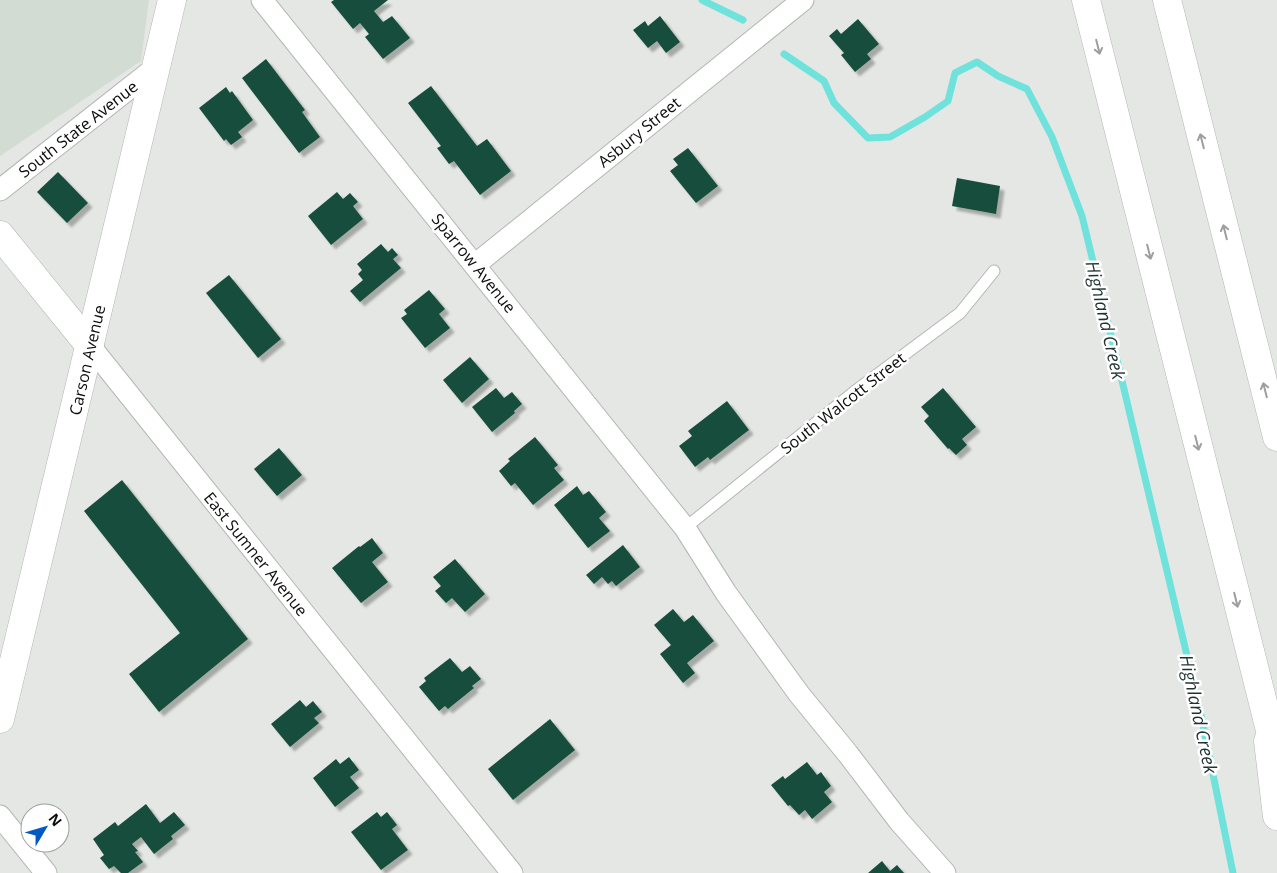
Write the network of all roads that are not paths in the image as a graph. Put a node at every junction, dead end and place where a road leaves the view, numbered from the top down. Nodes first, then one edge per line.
1 (172, 0) edge
2 (262, 0) edge
3 (803, 0) edge
4 (1086, 0) edge
5 (1167, 0) edge
6 (155, 68) junction
7 (0, 190) edge
8 (0, 236) edge
9 (476, 264) junction
10 (994, 272) dead end
11 (90, 346) junction
12 (1277, 437) edge
13 (685, 528) junction
14 (1264, 712) junction
15 (0, 719) edge
16 (1277, 758) edge
17 (0, 816) edge
18 (1277, 816) edge
19 (46, 873) edge
20 (512, 873) edge
21 (946, 873) edge

1 - 6 main road, Carson Avenue
2 - 9 street, Sparrow Avenue
3 - 9 street, Asbury Street
4 -> 14 main road
12 -> 5 main road
6 - 7 street, South State Avenue
6 - 11 main road, Carson Avenue
8 - 11 main road, East Sumner Avenue
9 - 13 street, Sparrow Avenue
10 - 13 lane, South Walcott Street
11 - 15 main road, Carson Avenue
11 - 20 street, East Sumner Avenue
13 - 21 street, Sparrow Avenue
14 - 16 main road
14 - 18 main road
17 - 19 street

